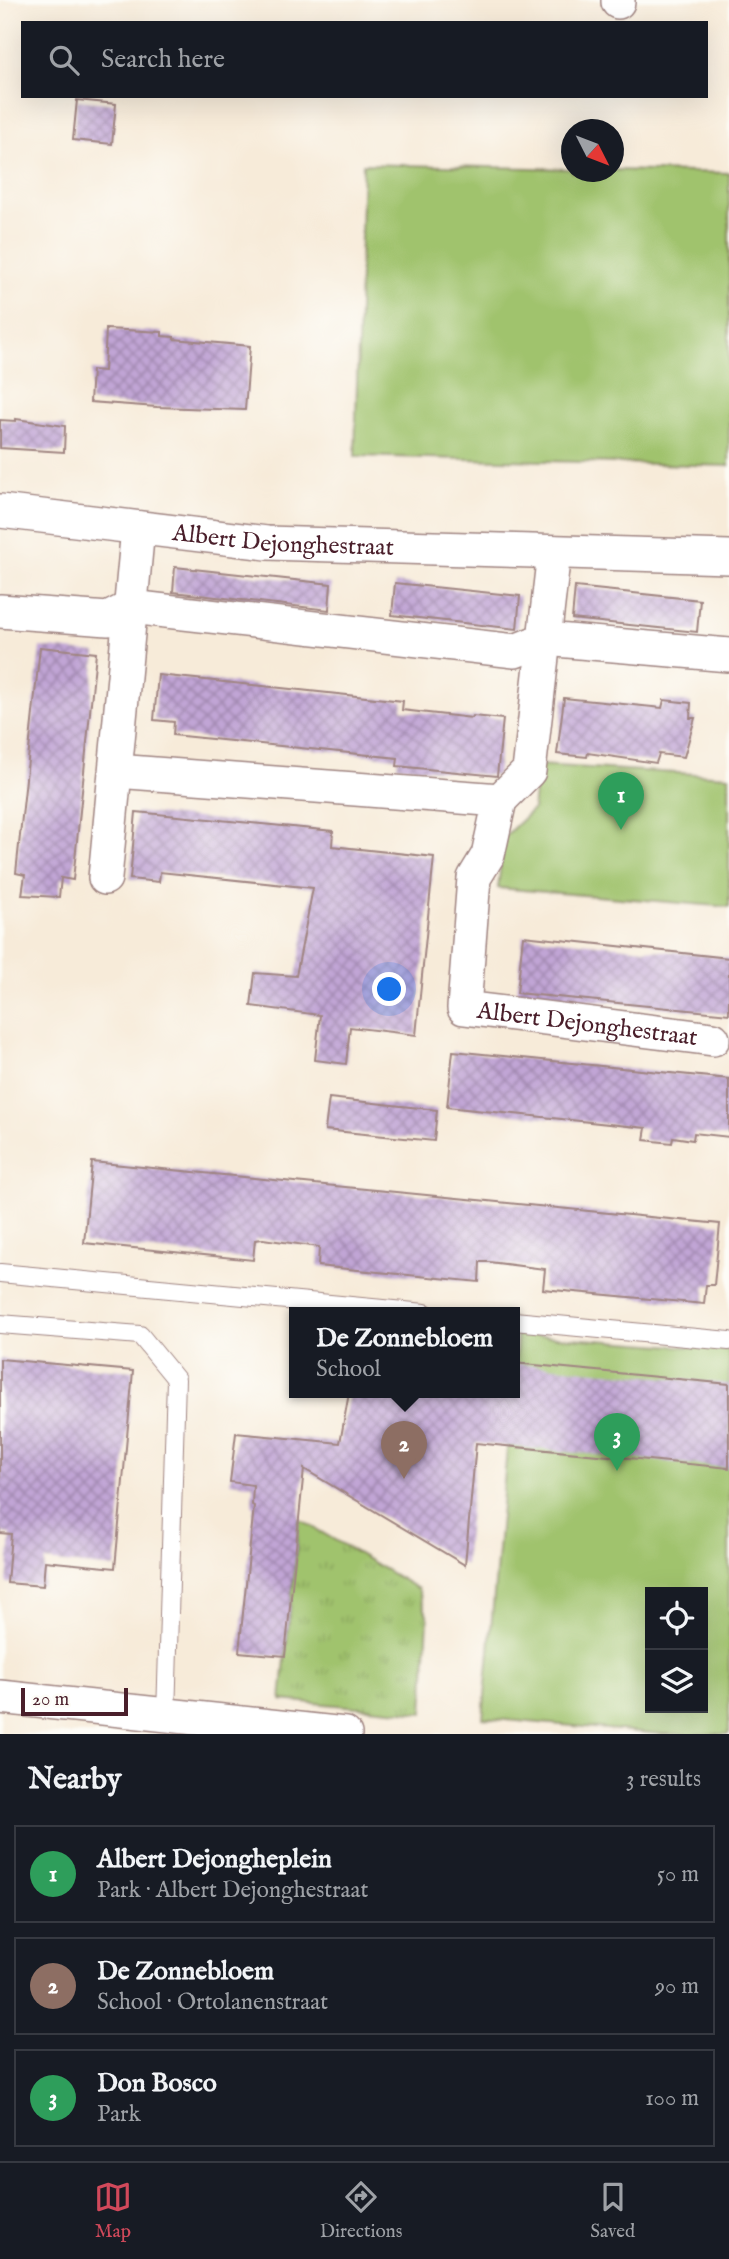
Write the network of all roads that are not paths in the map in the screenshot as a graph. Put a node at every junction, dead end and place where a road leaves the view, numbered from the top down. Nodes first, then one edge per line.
1 (0, 511) edge
2 (138, 528) junction
3 (554, 552) junction
4 (729, 557) edge
5 (131, 607) junction
6 (0, 611) edge
7 (545, 639) junction
8 (729, 655) edge
9 (116, 771) junction
10 (500, 800) junction
11 (105, 878) dead end
12 (713, 1039) dead end
13 (0, 1273) edge
14 (361, 1307) edge
15 (520, 1322) edge
16 (0, 1324) edge
17 (729, 1341) edge
18 (0, 1697) edge
19 (166, 1716) junction
20 (345, 1734) edge

1 - 2 street, Albert Dejonghestraat
2 - 3 street, Albert Dejonghestraat
2 - 5 street, Albert Dejonghestraat
3 - 4 street, Albert Dejonghestraat
3 - 7 street
5 - 6 street
5 - 7 street
5 - 9 street, Albert Dejonghestraat
7 - 8 street
7 - 10 street
9 - 10 street
9 - 11 street, Albert Dejonghestraat
10 - 12 street, Albert Dejonghestraat
13 - 14 lane
15 - 17 lane
16 - 19 lane
18 - 19 street
19 - 20 street

